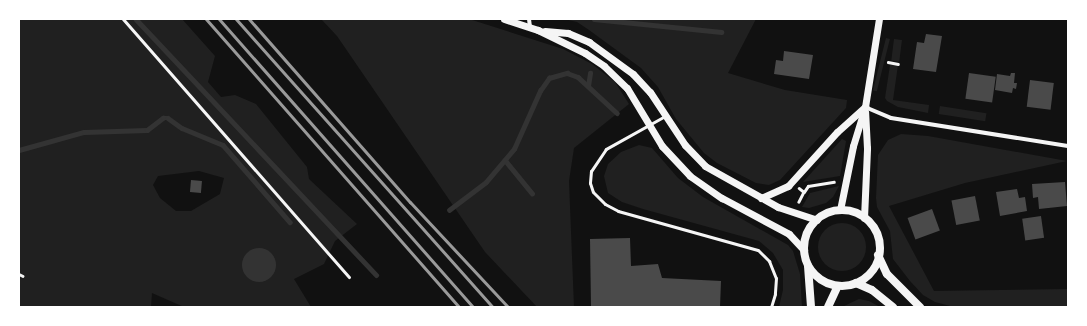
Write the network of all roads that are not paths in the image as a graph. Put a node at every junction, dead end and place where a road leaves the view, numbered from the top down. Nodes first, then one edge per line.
1 (123, 19) edge
2 (504, 19) edge
3 (530, 19) edge
4 (879, 19) edge
5 (530, 27) junction
6 (538, 30) junction
7 (865, 107) junction
8 (665, 116) junction
9 (649, 124) junction
10 (1068, 146) edge
11 (761, 198) junction
12 (840, 210) junction
13 (864, 218) junction
14 (817, 220) junction
15 (804, 250) junction
16 (878, 255) junction
17 (808, 265) junction
18 (349, 277) dead end
19 (856, 283) junction
20 (838, 286) junction
21 (770, 307) edge
22 (811, 307) edge
23 (828, 307) edge
24 (893, 307) edge
25 (920, 307) edge

1 - 18 lane
2 - 5 street
3 - 5 street
4 - 7 street
5 - 6 street
6 - 8 street
6 - 9 street
7 - 10 street
7 - 11 street
7 - 12 street
7 - 13 street
8 - 9 lane
8 - 11 street
9 - 15 street
9 - 21 lane
11 - 14 street
12 - 13 main road
12 - 14 main road
13 - 16 main road
14 - 15 main road
15 - 17 main road
16 - 19 main road
16 - 25 main road
17 - 20 main road
17 - 22 main road
19 - 20 main road
19 - 24 main road
20 - 23 main road

